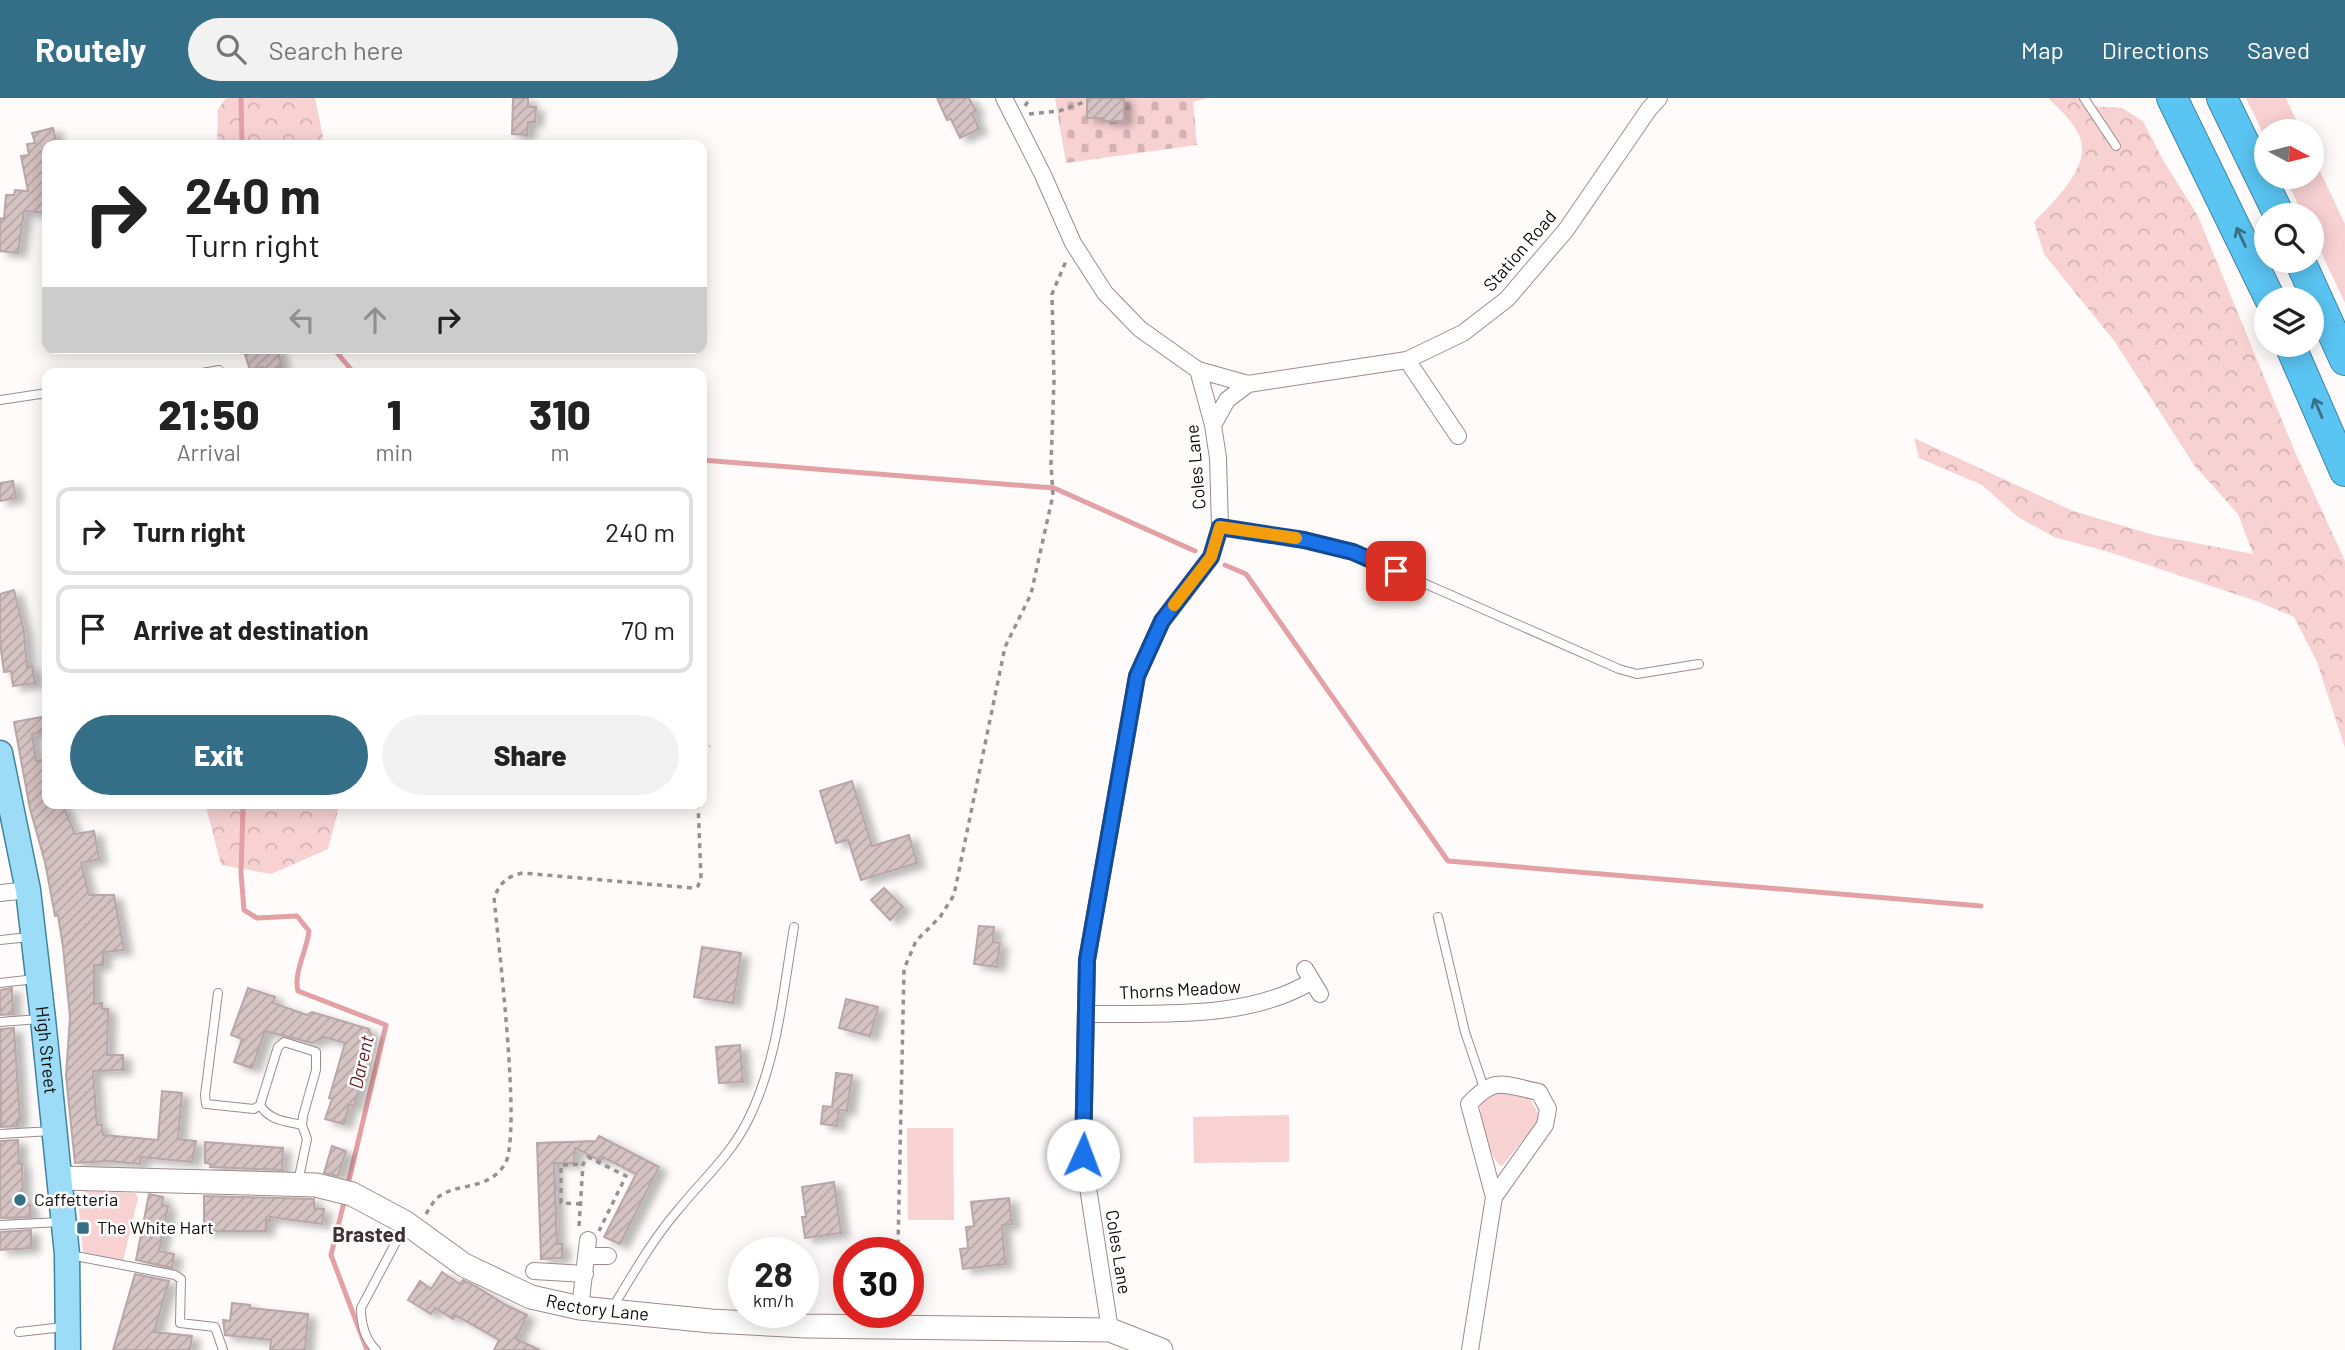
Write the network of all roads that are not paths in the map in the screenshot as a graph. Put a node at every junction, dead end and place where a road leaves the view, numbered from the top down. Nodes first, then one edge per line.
1 (1004, 98) edge
2 (1659, 98) edge
3 (2084, 98) edge
4 (2172, 98) edge
5 (2222, 98) edge
6 (2116, 146) dead end
7 (2272, 203) edge
8 (2305, 273) edge
9 (2264, 287) edge
10 (2295, 357) edge
11 (1407, 360) junction
12 (2345, 360) edge
13 (1198, 370) junction
14 (1248, 384) junction
15 (42, 394) edge
16 (0, 400) edge
17 (1213, 425) junction
18 (1458, 436) dead end
19 (2345, 471) edge
20 (1220, 527) junction
21 (1699, 664) dead end
22 (0, 753) edge
23 (28, 890) junction
24 (0, 892) edge
25 (1438, 917) dead end
26 (794, 927) dead end
27 (33, 937) junction
28 (0, 940) edge
29 (38, 979) junction
30 (1312, 981) dead end
31 (0, 983) edge
32 (218, 993) dead end
33 (1087, 1014) junction
34 (43, 1019) junction
35 (0, 1022) edge
36 (1484, 1088) junction
37 (260, 1105) junction
38 (302, 1125) junction
39 (55, 1131) junction
40 (0, 1134) edge
41 (61, 1178) junction
42 (298, 1185) junction
43 (1494, 1197) junction
44 (64, 1222) junction
45 (0, 1225) edge
46 (411, 1226) junction
47 (67, 1254) junction
48 (607, 1256) dead end
49 (534, 1270) dead end
50 (585, 1274) junction
51 (580, 1308) junction
52 (611, 1310) junction
53 (1110, 1330) junction
54 (19, 1332) dead end
55 (68, 1339) edge
56 (223, 1350) edge
57 (376, 1350) edge
58 (1161, 1350) edge
59 (1470, 1350) edge

1 - 13 street
2 - 11 street, Station Road
3 - 6 lane
9 -> 4 highway
5 - 7 highway
8 - 12 highway
19 -> 10 highway
11 - 14 street, Station Road
11 - 18 street
13 - 14 street, Station Road
13 - 17 street, Coles Lane
14 - 17 street
15 - 16 lane
17 - 20 street, Coles Lane
20 - 21 lane
20 - 33 street, Coles Lane
22 - 23 main road, High Street
23 - 24 street
23 - 27 main road, High Street
25 - 36 lane
26 - 52 lane
27 - 28 lane
27 - 29 main road, High Street
29 - 31 lane
29 - 34 main road, High Street
30 - 33 street, Thorns Meadow
32 - 37 lane
33 - 53 street, Coles Lane
34 - 35 lane
34 - 39 main road, High Street
36 - 43 street
36 - 43 street
37 - 38 lane
37 - 38 lane
38 - 42 lane
39 - 40 lane
39 - 41 main road, High Street
41 - 42 street, Rectory Lane
41 - 44 main road, High Street
42 - 46 street, Rectory Lane
43 - 59 street
44 - 45 lane
44 - 47 main road, High Street
46 - 51 street, Rectory Lane
46 - 57 lane
47 - 55 main road, High Street
47 - 56 lane
48 - 50 street
49 - 50 street
50 - 51 street
51 - 52 street, Rectory Lane
52 - 53 street, Rectory Lane
53 - 58 street, Rectory Lane
54 - 55 lane

